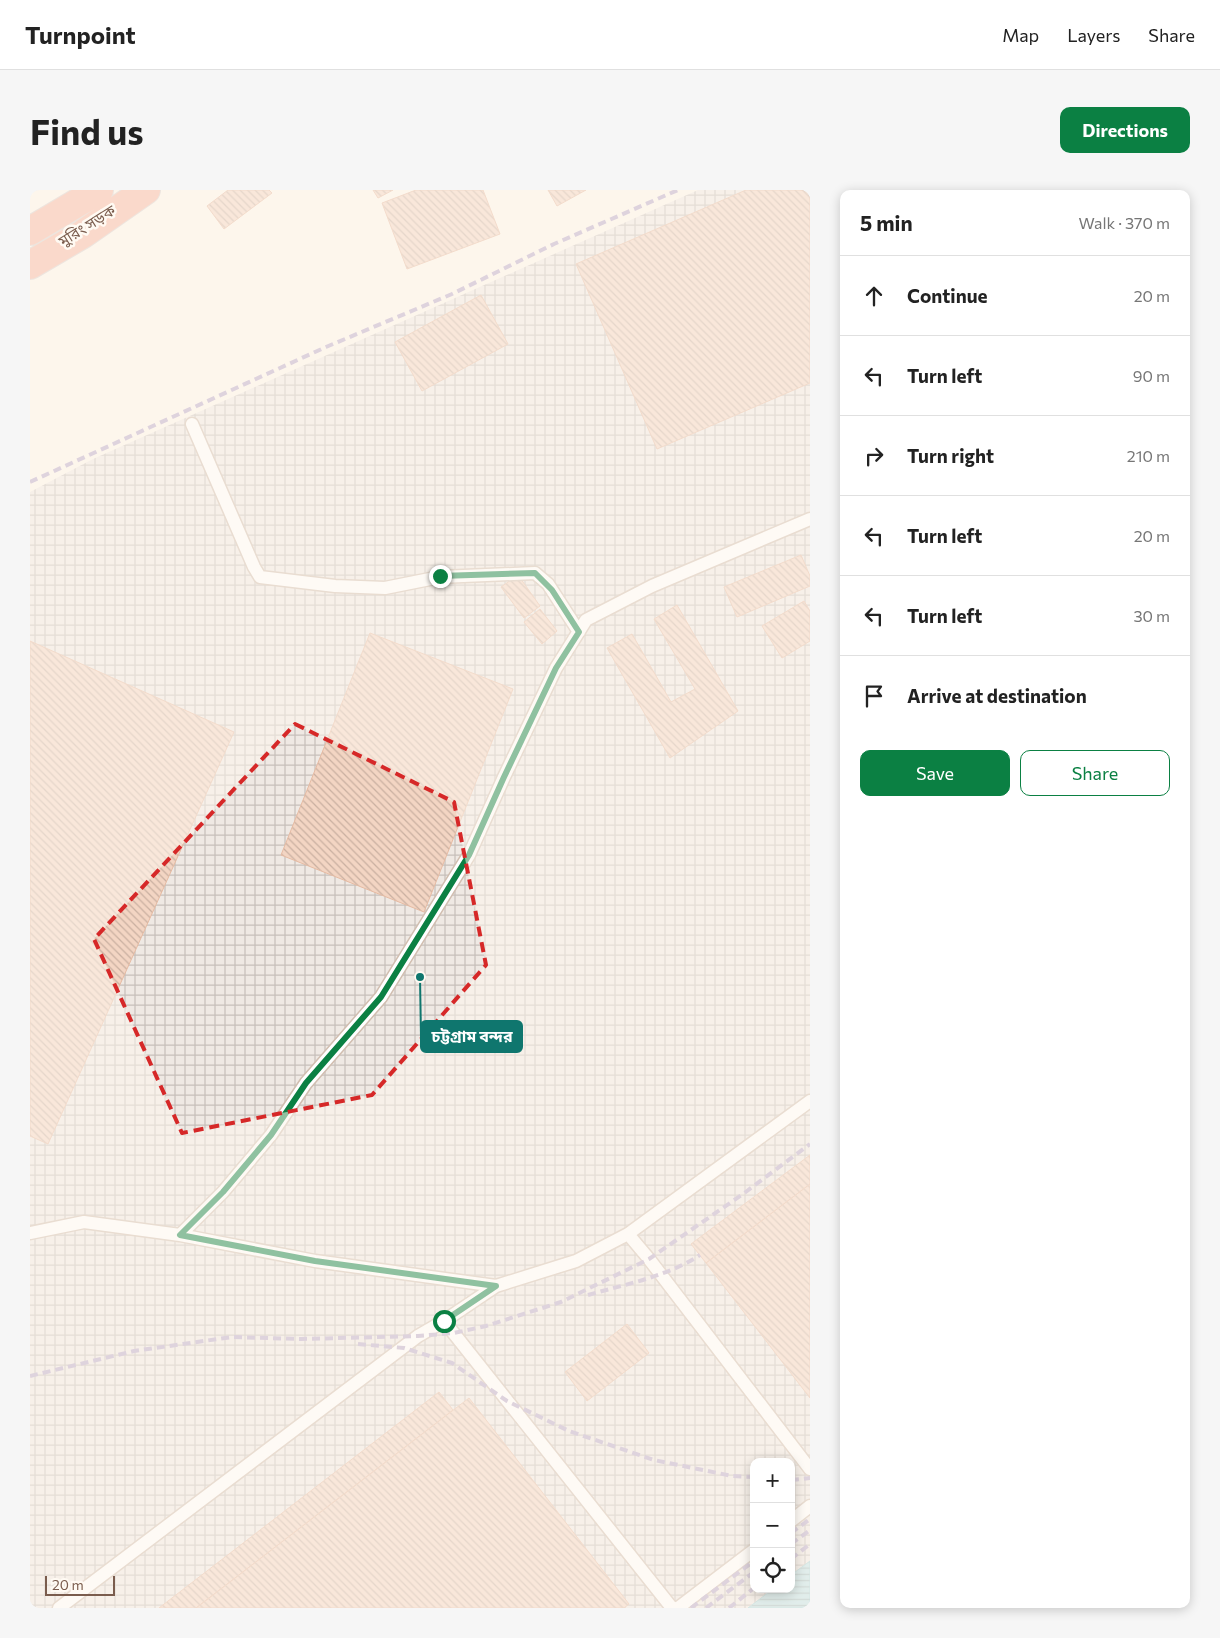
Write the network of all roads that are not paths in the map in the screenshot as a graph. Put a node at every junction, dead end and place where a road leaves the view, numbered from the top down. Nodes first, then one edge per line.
1 (99, 190) edge
2 (145, 190) edge
3 (30, 232) edge
4 (30, 264) edge
5 (192, 424) dead end
6 (810, 519) edge
7 (579, 632) junction
8 (810, 1101) edge
9 (30, 1233) edge
10 (628, 1234) junction
11 (180, 1235) junction
12 (496, 1286) junction
13 (444, 1321) junction
14 (810, 1469) edge
15 (810, 1506) edge
16 (795, 1518) edge
17 (750, 1553) edge
18 (59, 1608) edge
19 (672, 1608) edge
20 (678, 1608) edge

1 - 3 highway
2 - 4 highway, মুরিং সড়ক
5 - 7 lane
6 - 7 lane
7 - 11 lane
8 - 10 lane
9 - 11 lane
10 - 12 lane
10 - 14 lane
11 - 12 lane
12 - 13 lane
13 - 18 lane
13 - 19 lane
15 - 16 lane
17 - 20 lane

